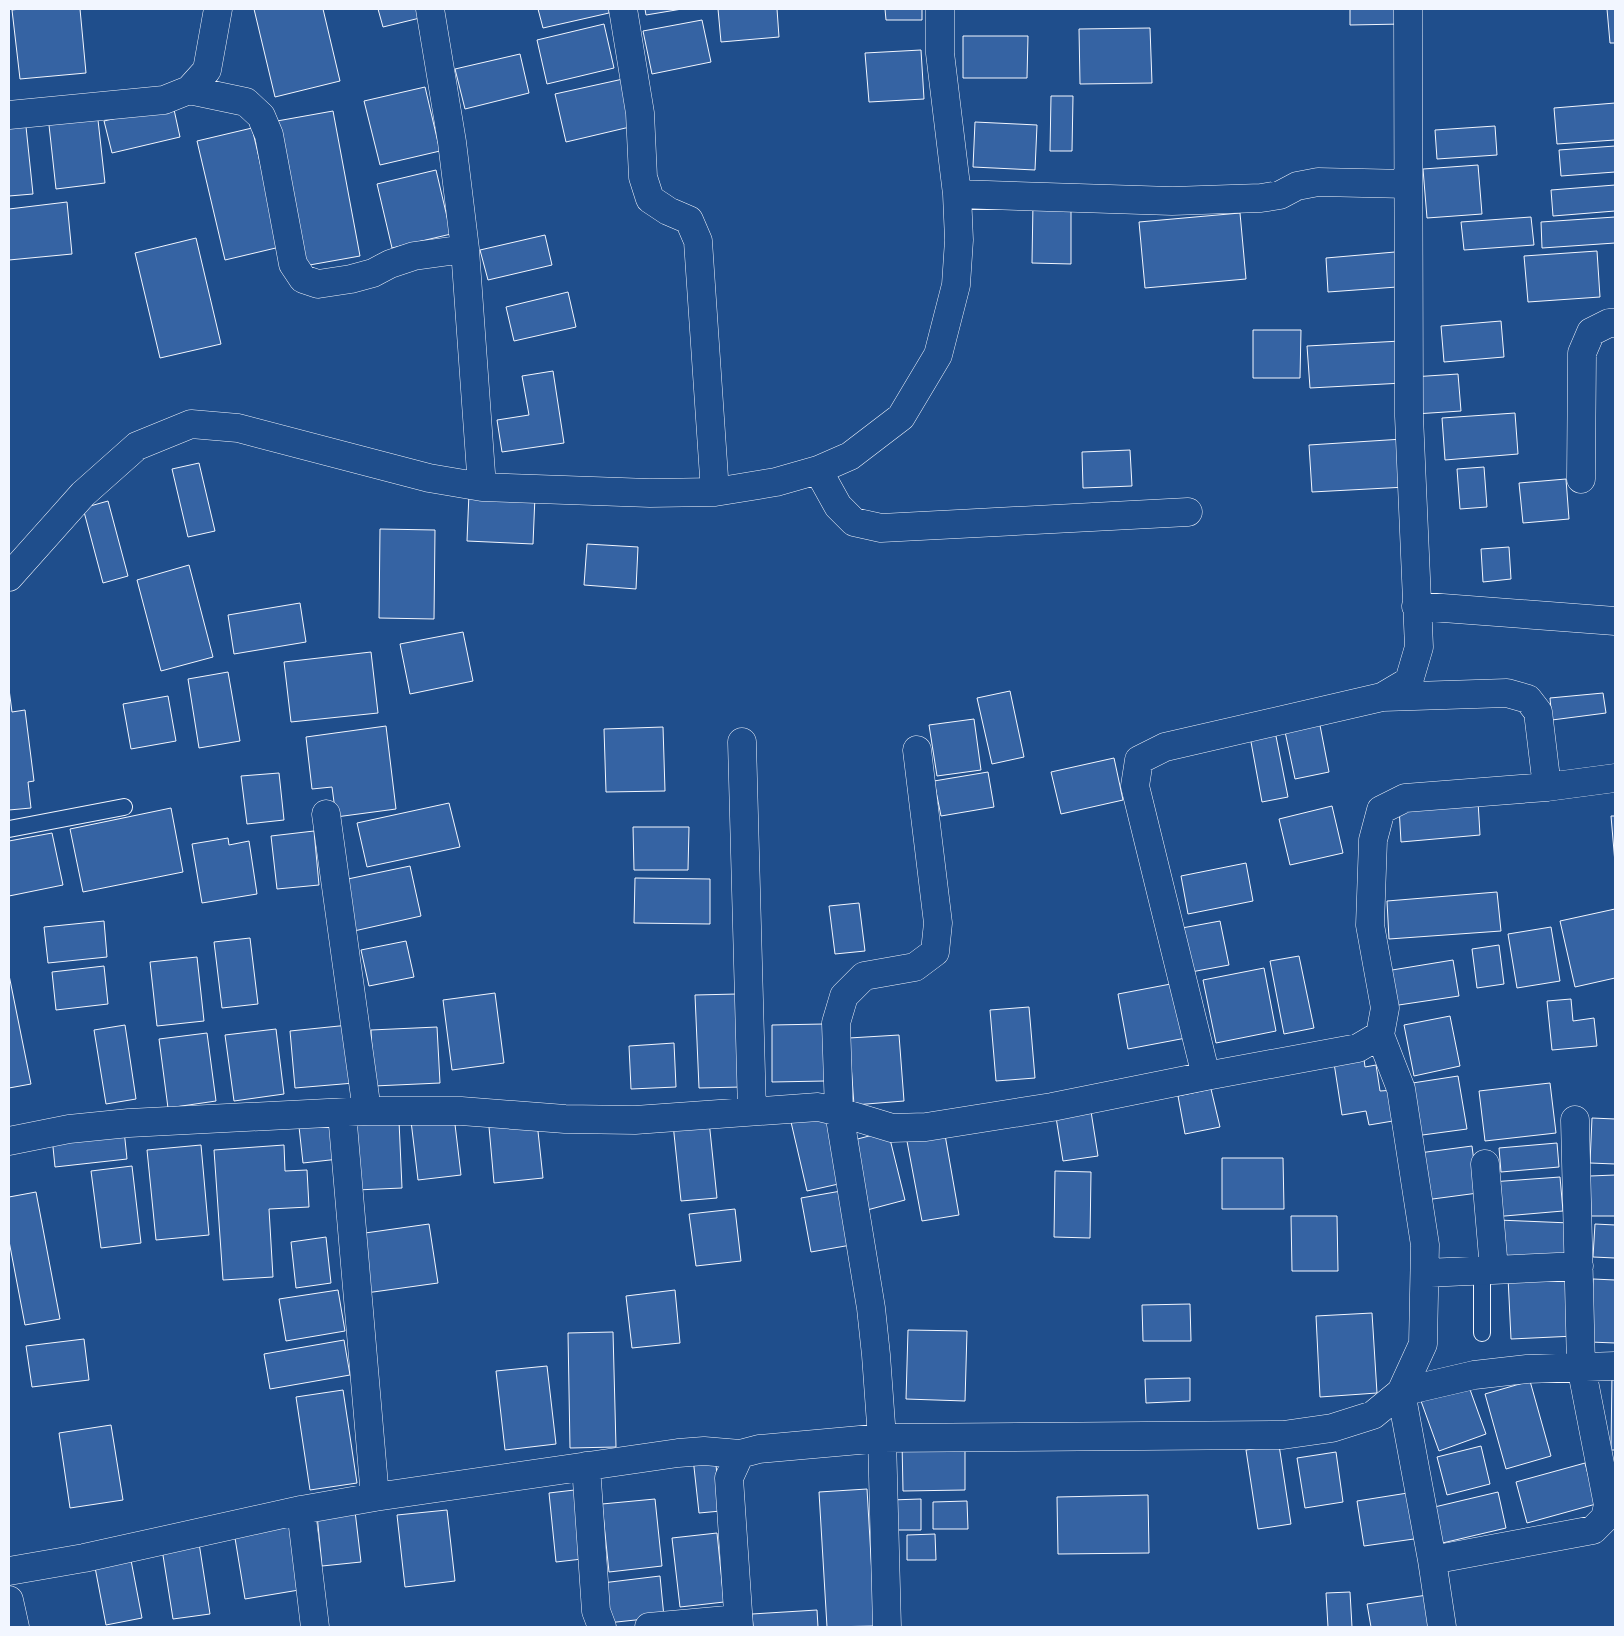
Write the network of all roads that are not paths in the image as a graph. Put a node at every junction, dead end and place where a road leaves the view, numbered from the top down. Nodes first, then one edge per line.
1 (218, 9) edge
2 (430, 9) edge
3 (623, 9) edge
4 (940, 9) edge
5 (1408, 9) edge
6 (189, 90) junction
7 (9, 115) edge
8 (1408, 184) junction
9 (957, 194) junction
10 (465, 249) junction
11 (1615, 323) edge
12 (818, 470) junction
13 (1581, 479) dead end
14 (482, 487) junction
15 (715, 492) junction
16 (1188, 512) dead end
17 (9, 577) edge
18 (1416, 606) junction
19 (1615, 621) edge
20 (1382, 697) junction
21 (742, 742) dead end
22 (917, 750) dead end
23 (1615, 778) edge
24 (1547, 787) junction
25 (124, 807) dead end
26 (326, 814) dead end
27 (9, 829) edge
28 (1380, 1035) junction
29 (1206, 1076) junction
30 (355, 1112) junction
31 (752, 1112) junction
32 (839, 1112) junction
33 (1575, 1120) dead end
34 (9, 1141) edge
35 (1485, 1164) dead end
36 (1579, 1266) junction
37 (1488, 1269) junction
38 (1425, 1273) junction
39 (1482, 1333) dead end
40 (1582, 1366) junction
41 (1615, 1366) edge
42 (1401, 1392) junction
43 (882, 1438) junction
44 (740, 1454) junction
45 (586, 1466) junction
46 (375, 1497) junction
47 (301, 1510) junction
48 (1432, 1560) junction
49 (9, 1571) edge
50 (9, 1600) edge
51 (738, 1623) edge
52 (15, 1627) edge
53 (315, 1627) edge
54 (602, 1627) edge
55 (649, 1627) edge
56 (886, 1627) edge
57 (1442, 1627) edge

1 - 6 street
2 - 10 street
3 - 15 street
4 - 9 street
5 - 8 street
6 - 7 street
6 - 10 street
8 - 9 street
8 - 18 street
9 - 12 street
10 - 14 street
11 - 13 street
12 - 15 street
12 - 16 street
14 - 15 street
14 - 17 street
18 - 19 street
18 - 20 street
20 - 24 street
20 - 29 street
21 - 31 street
22 - 32 street
23 - 24 street
24 - 28 street
25 - 27 lane
26 - 30 street
28 - 29 street
28 - 38 street
29 - 32 street
30 - 31 street
30 - 34 street
30 - 46 street
31 - 32 street
32 - 43 street
33 - 36 street
35 - 37 street
36 - 37 street
36 - 40 street
37 - 38 street
37 - 39 lane
38 - 42 street
40 - 41 street
40 - 42 street
40 - 48 street
42 - 43 street
42 - 48 street
43 - 44 street
43 - 56 street
44 - 45 street
44 - 51 street
45 - 46 street
45 - 54 street
46 - 47 street
47 - 49 street
47 - 53 street
48 - 57 street
50 - 52 street
51 - 55 street

